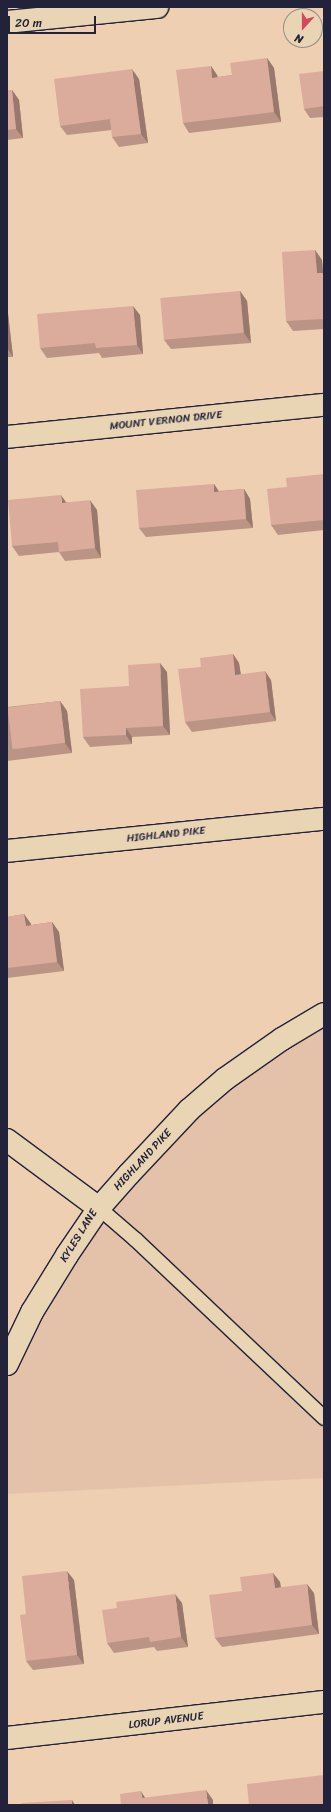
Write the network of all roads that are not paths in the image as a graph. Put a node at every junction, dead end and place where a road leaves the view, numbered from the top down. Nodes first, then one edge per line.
1 (157, 7) edge
2 (7, 22) edge
3 (324, 405) edge
4 (7, 436) edge
5 (324, 819) edge
6 (7, 851) edge
7 (324, 1014) edge
8 (7, 1140) edge
9 (99, 1208) junction
10 (7, 1364) edge
11 (324, 1418) edge
12 (324, 1702) edge
13 (7, 1738) edge

1 - 2 street
3 - 4 street, MOUNT VERNON DRIVE
5 - 6 street, HIGHLAND PIKE
7 - 9 street, HIGHLAND PIKE
8 - 9 street, KYLES LANE
9 - 10 street, KYLES LANE
9 - 11 lane
12 - 13 street, LORUP AVENUE

